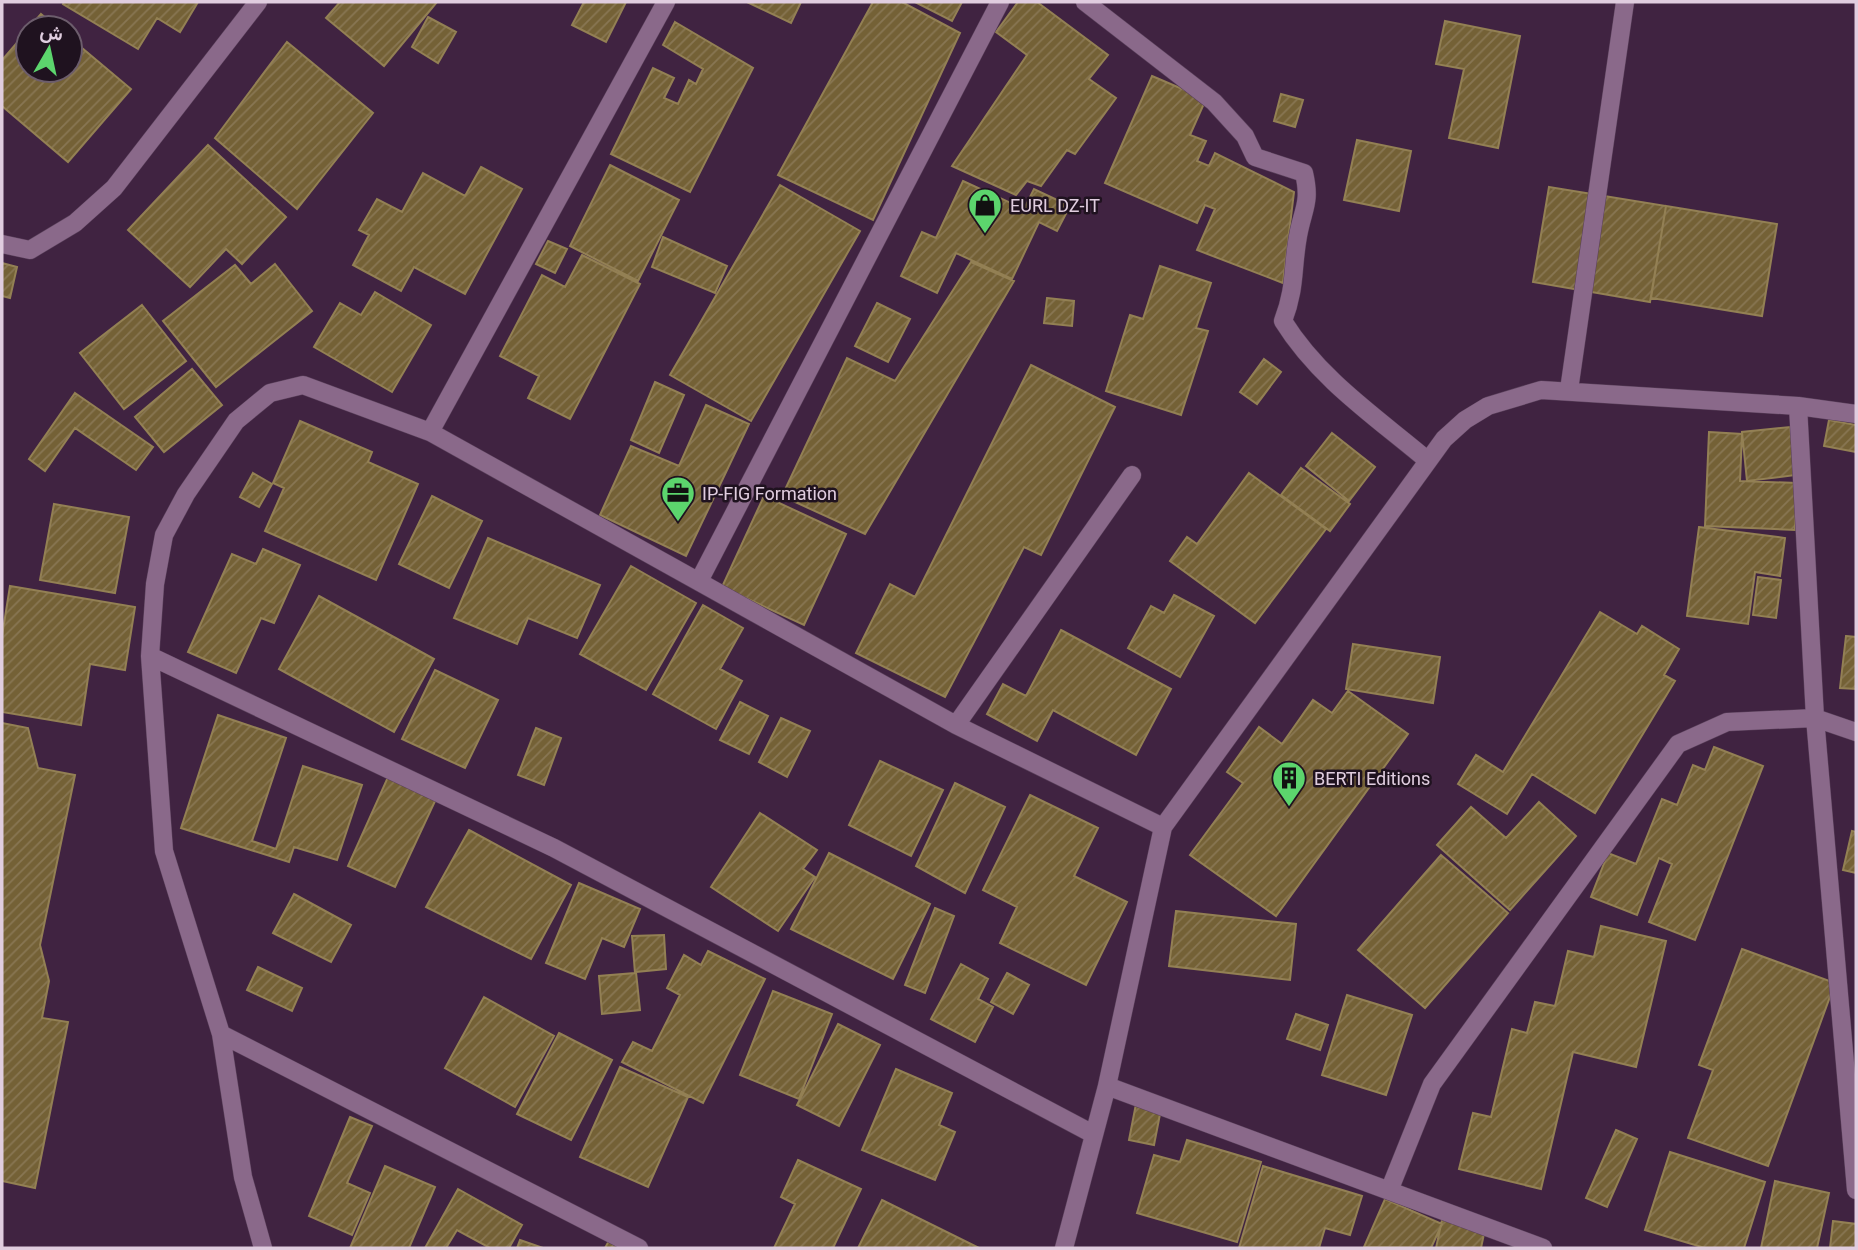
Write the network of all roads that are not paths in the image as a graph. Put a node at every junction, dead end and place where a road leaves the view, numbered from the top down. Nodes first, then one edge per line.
1 (258, 2) edge
2 (666, 2) edge
3 (1000, 2) edge
4 (1085, 2) edge
5 (1625, 2) edge
6 (2, 244) edge
7 (1569, 390) junction
8 (1798, 406) junction
9 (1856, 414) edge
10 (430, 432) junction
11 (1427, 460) junction
12 (1132, 475) dead end
13 (699, 581) junction
14 (150, 656) junction
15 (1815, 718) junction
16 (957, 725) junction
17 (1856, 732) edge
18 (1163, 827) junction
19 (221, 1034) junction
20 (1107, 1086) junction
21 (1093, 1134) junction
22 (1856, 1190) edge
23 (1389, 1191) junction
24 (263, 1248) edge
25 (639, 1248) edge
26 (1063, 1248) edge
27 (1543, 1248) edge

1 - 6 street
2 - 10 street
3 - 13 street
4 - 11 street
5 - 7 street
7 - 8 street
7 - 11 street
8 - 9 street
8 - 15 street
10 - 13 street
10 - 14 street
11 - 18 street
12 - 16 street
13 - 16 street
14 - 19 street
14 - 21 street
15 - 17 street
15 - 22 street
15 - 23 street
16 - 18 street
18 - 20 street
19 - 24 street
19 - 25 street
20 - 21 street
20 - 23 street
21 - 26 street
23 - 27 street

